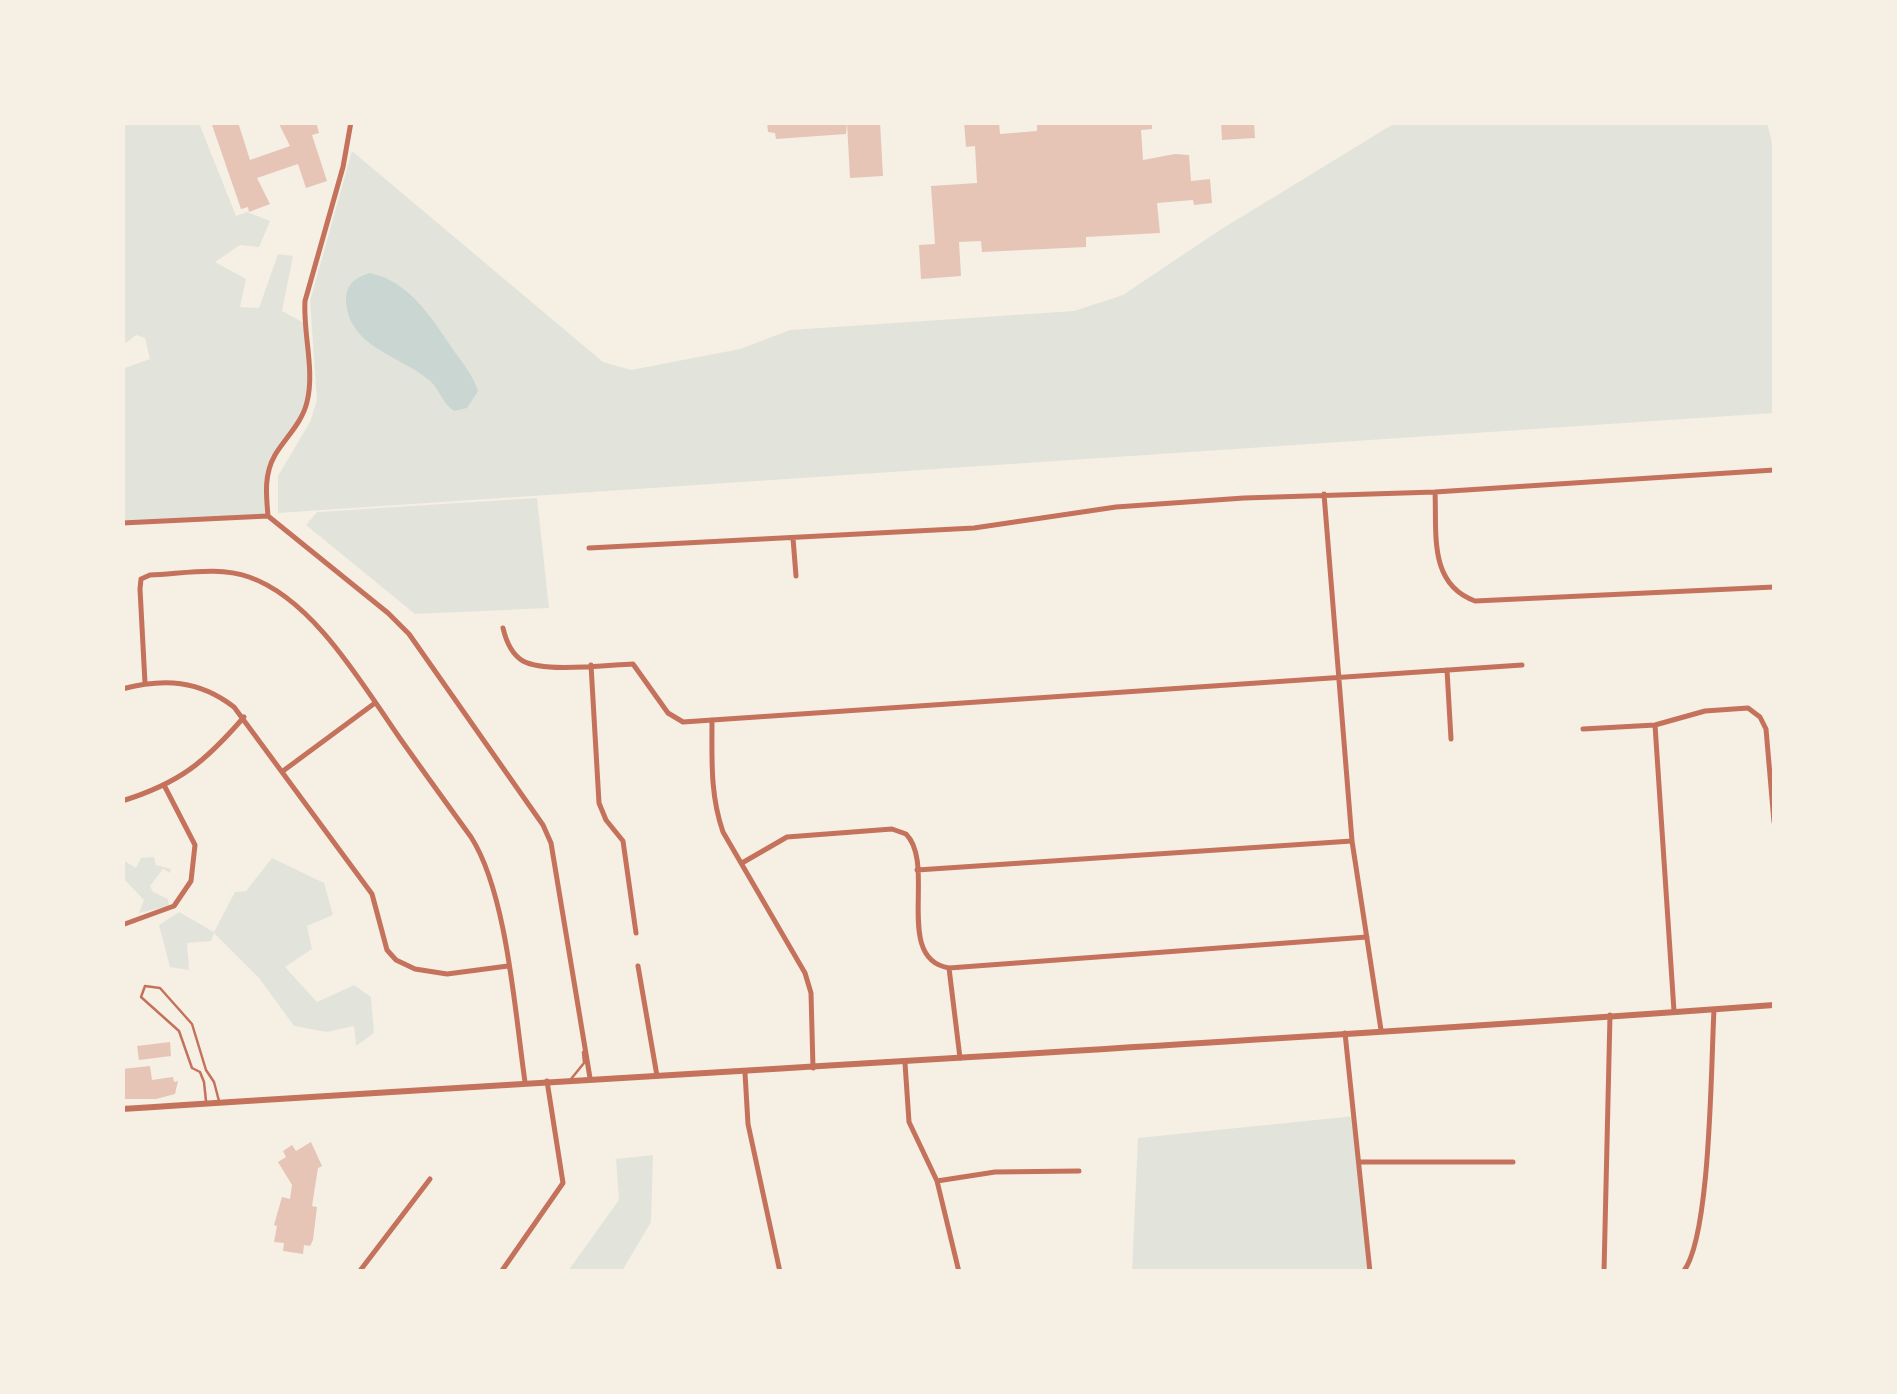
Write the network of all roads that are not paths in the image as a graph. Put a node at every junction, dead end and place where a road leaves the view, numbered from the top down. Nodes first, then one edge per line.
1 (350, 122) edge
2 (1774, 470) edge
3 (1435, 492) junction
4 (1324, 494) junction
5 (268, 516) junction
6 (122, 523) edge
7 (793, 538) junction
8 (590, 548) dead end
9 (796, 576) dead end
10 (1774, 587) edge
11 (502, 628) dead end
12 (1522, 664) dead end
13 (591, 665) junction
14 (1447, 670) junction
15 (1338, 678) junction
16 (145, 683) junction
17 (122, 689) edge
18 (375, 703) junction
19 (244, 717) junction
20 (712, 720) junction
21 (1655, 725) junction
22 (1583, 730) dead end
23 (1451, 739) dead end
24 (283, 771) junction
25 (165, 786) junction
26 (122, 801) edge
27 (1774, 822) edge
28 (1352, 840) junction
29 (742, 863) junction
30 (917, 870) junction
31 (122, 925) edge
32 (636, 932) dead end
33 (1367, 937) junction
34 (508, 966) junction
35 (638, 966) dead end
36 (950, 968) junction
37 (1774, 1005) edge
38 (1714, 1010) junction
39 (1674, 1011) junction
40 (1610, 1015) junction
41 (1381, 1030) junction
42 (1345, 1032) junction
43 (585, 1046) junction
44 (960, 1060) junction
45 (905, 1063) junction
46 (814, 1068) junction
47 (745, 1072) junction
48 (657, 1076) junction
49 (590, 1078) junction
50 (571, 1080) junction
51 (547, 1081) junction
52 (525, 1082) junction
53 (219, 1102) junction
54 (206, 1104) junction
55 (122, 1109) edge
56 (1360, 1162) junction
57 (1514, 1162) dead end
58 (1079, 1171) dead end
59 (430, 1180) dead end
60 (938, 1181) junction
61 (359, 1272) edge
62 (501, 1272) edge
63 (780, 1272) edge
64 (959, 1272) edge
65 (1370, 1272) edge
66 (1604, 1272) edge
67 (1683, 1272) edge

1 - 5 street
2 - 3 street
3 - 4 street
3 - 10 street
4 - 7 street
4 - 15 street
5 - 6 street
5 - 43 street
7 - 8 street
7 - 9 street
11 - 13 street
12 - 14 street
13 - 20 street
13 - 32 street
14 - 15 street
14 - 23 street
15 - 20 street
15 - 28 street
16 - 17 street
16 - 18 street
16 - 19 street
18 - 24 street
18 - 34 street
19 - 24 street
19 - 25 street
20 - 29 street
21 - 22 street
21 - 27 street
21 - 39 street
24 - 34 street
25 - 26 street
25 - 31 street
28 - 30 street
28 - 33 street
29 - 30 street
29 - 46 street
30 - 36 street
33 - 36 street
33 - 41 street
34 - 52 street
35 - 48 street
36 - 44 street
37 - 38 street
38 - 39 street
38 - 67 street
39 - 40 street
40 - 41 street
40 - 66 street
41 - 42 street
42 - 44 street
42 - 56 street
43 - 49 street
43 - 50 lane
44 - 45 street
45 - 46 street
45 - 60 street
46 - 47 street
47 - 48 street
47 - 63 street
48 - 49 street
49 - 50 street
50 - 51 street
51 - 52 street
51 - 62 street
52 - 53 street
53 - 54 street
53 - 54 lane
54 - 55 street
56 - 57 street
56 - 65 street
58 - 60 street
59 - 61 street
60 - 64 street

